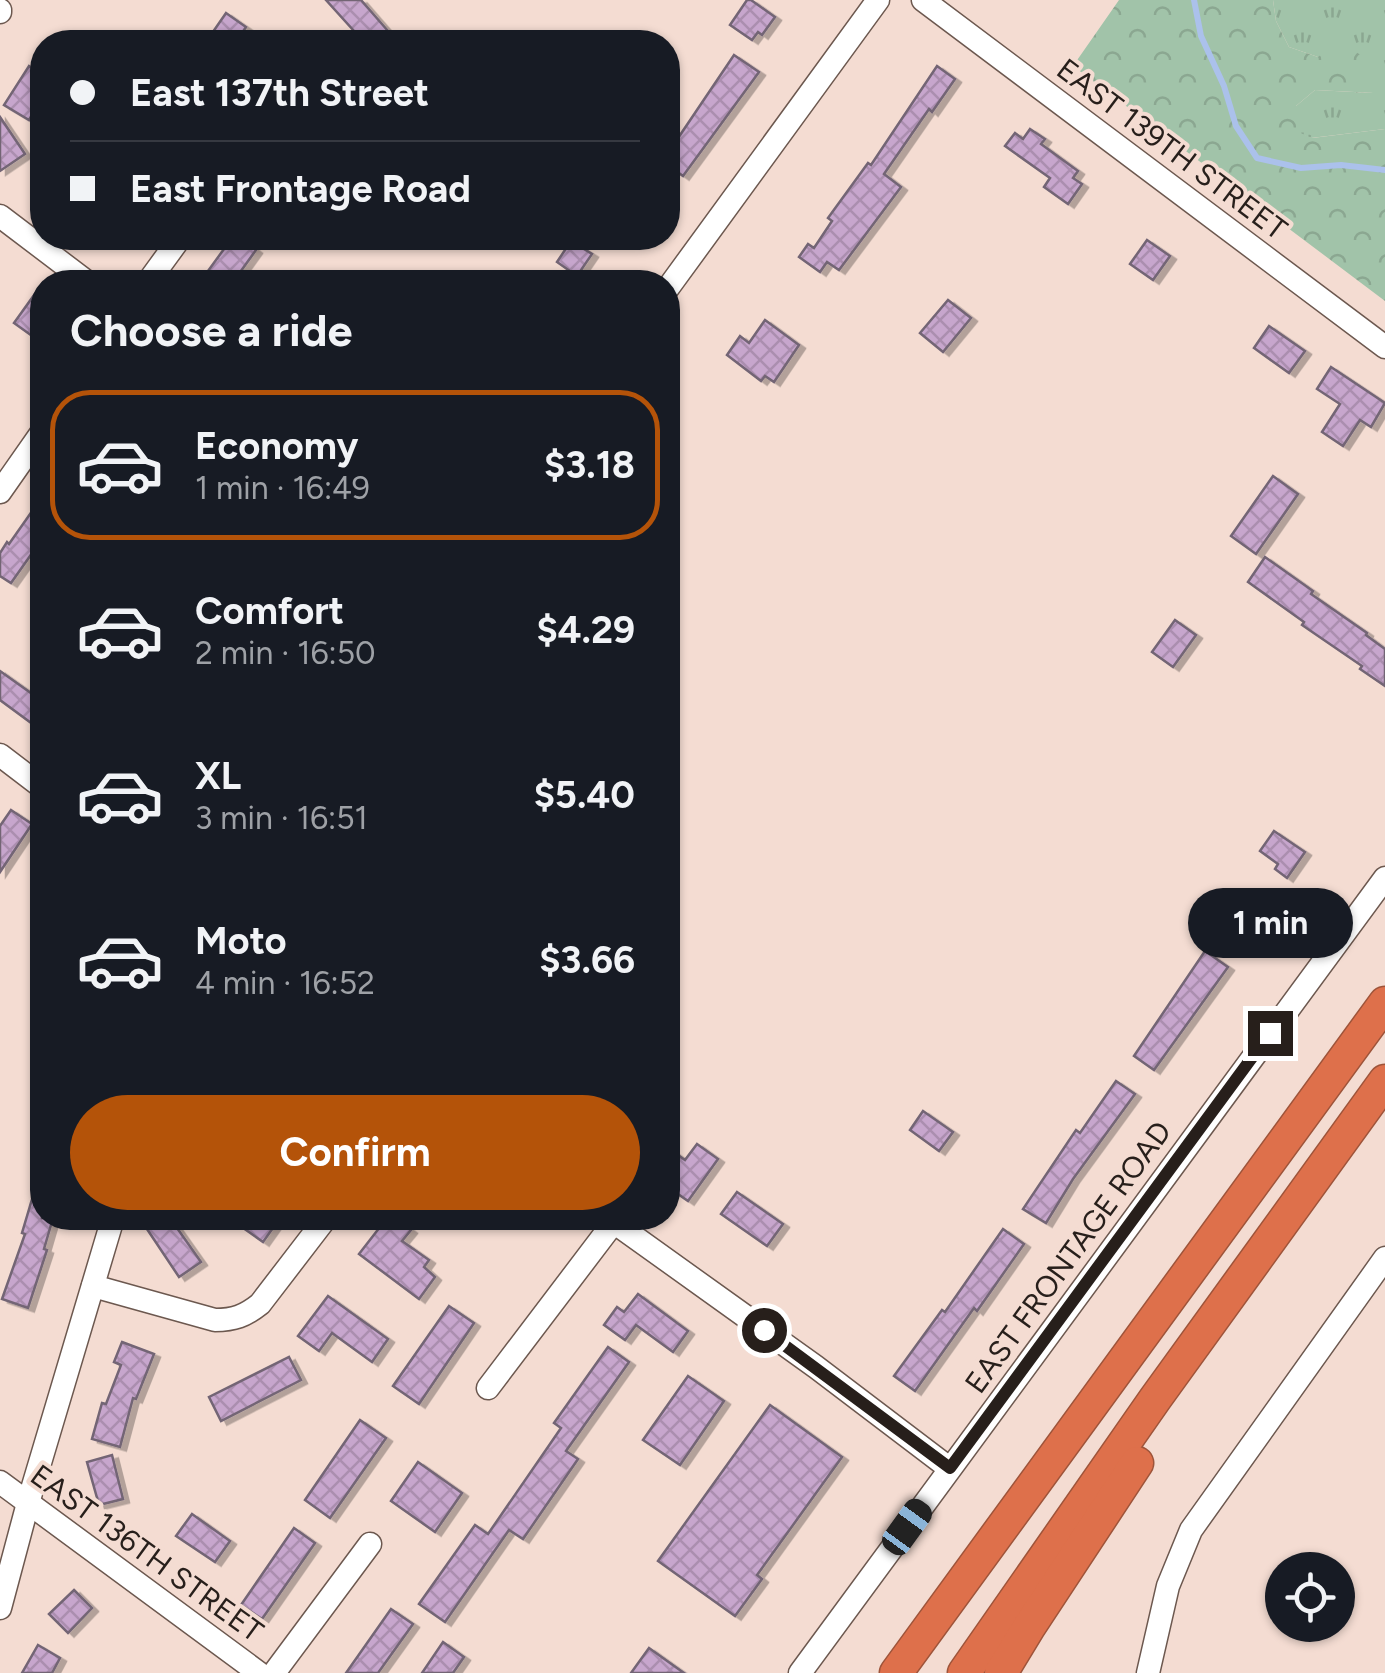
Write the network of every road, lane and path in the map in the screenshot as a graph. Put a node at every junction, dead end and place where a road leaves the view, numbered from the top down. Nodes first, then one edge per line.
1 (878, 0) edge
2 (923, 0) edge
3 (0, 216) edge
4 (30, 239) edge
5 (45, 250) edge
6 (71, 270) edge
7 (680, 272) edge
8 (1385, 346) edge
9 (30, 449) edge
10 (0, 492) edge
11 (0, 755) edge
12 (30, 778) edge
13 (1385, 878) edge
14 (1385, 1003) edge
15 (1385, 1081) edge
16 (110, 1230) edge
17 (317, 1230) edge
18 (604, 1230) edge
19 (625, 1230) edge
20 (1385, 1258) edge
21 (93, 1286) junction
22 (488, 1388) dead end
23 (1155, 1400) junction
24 (950, 1468) junction
25 (0, 1482) edge
26 (28, 1503) junction
27 (370, 1544) dead end
28 (0, 1608) edge
29 (259, 1673) edge
30 (274, 1673) edge
31 (800, 1673) edge
32 (896, 1673) edge
33 (964, 1673) edge
34 (1002, 1673) edge
35 (1148, 1673) edge

1 - 7 street
2 - 8 street, EAST 139TH STREET
3 - 4 street
5 - 6 street
9 - 10 street
11 - 12 street
13 - 24 street, EAST FRONTAGE ROAD
14 - 32 highway
15 - 23 highway
16 - 21 street
17 - 21 street
18 - 22 street
19 - 24 street
20 - 35 street
21 - 26 street
23 - 33 highway
23 - 34 highway
24 - 31 street, EAST FRONTAGE ROAD
25 - 26 street, EAST 136TH STREET
26 - 28 street
26 - 29 street, EAST 136TH STREET
27 - 30 street

